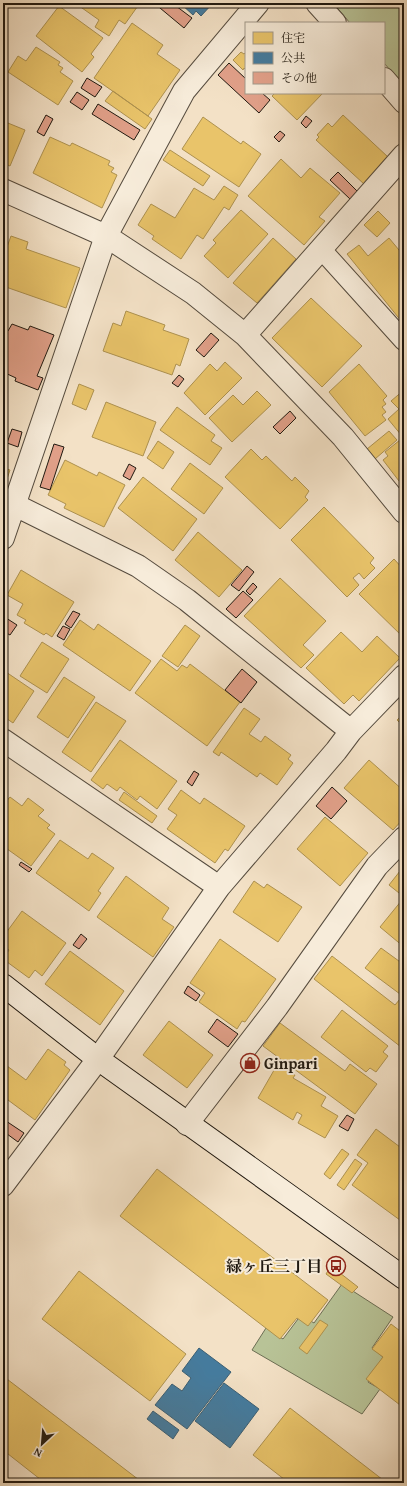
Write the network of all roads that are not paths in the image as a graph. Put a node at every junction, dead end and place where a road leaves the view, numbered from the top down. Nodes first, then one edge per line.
1 (258, 3) edge
2 (317, 3) edge
3 (334, 22) edge
4 (385, 80) edge
5 (404, 102) edge
6 (404, 154) edge
7 (3, 190) edge
8 (106, 236) junction
9 (321, 249) junction
10 (245, 335) junction
11 (404, 341) edge
12 (15, 505) junction
13 (404, 512) edge
14 (3, 538) edge
15 (404, 676) edge
16 (350, 731) junction
17 (3, 740) edge
18 (404, 838) edge
19 (219, 887) junction
20 (3, 985) edge
21 (98, 1059) junction
22 (187, 1124) junction
23 (3, 1185) edge
24 (404, 1278) edge

1 - 8 street
2 - 3 street
4 - 5 street
6 - 9 street
7 - 8 street
8 - 10 street
8 - 12 street
9 - 10 street
9 - 11 lane
10 - 13 street
12 - 14 street
12 - 16 street
15 - 16 street
16 - 19 street
17 - 19 street
18 - 22 street
19 - 21 street
20 - 21 street
21 - 22 street
21 - 23 street
22 - 24 street

